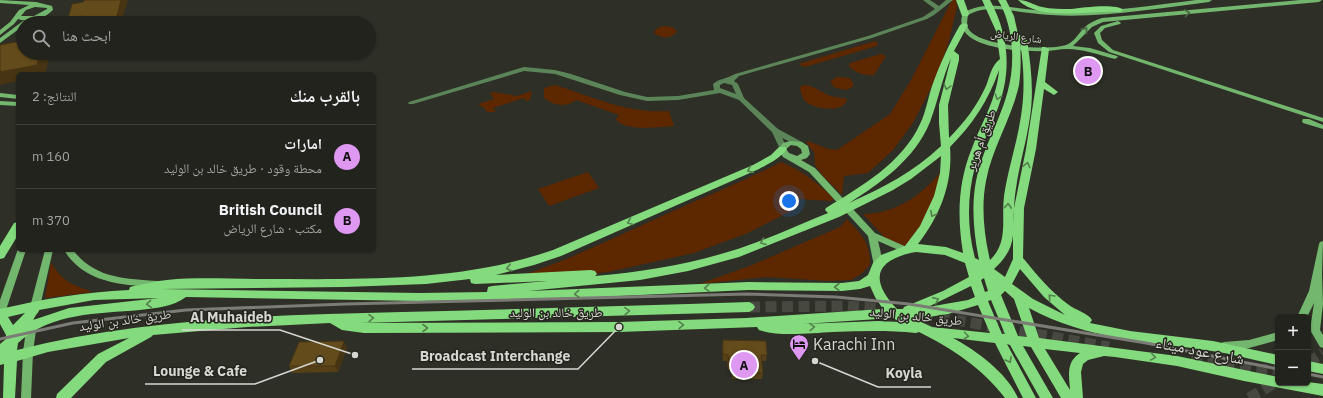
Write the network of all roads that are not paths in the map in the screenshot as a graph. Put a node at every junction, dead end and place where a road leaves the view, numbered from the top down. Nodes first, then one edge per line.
1 (926, 0) edge
2 (950, 0) edge
3 (960, 0) edge
4 (986, 0) edge
5 (1002, 0) edge
6 (1022, 0) edge
7 (1209, 0) edge
8 (1319, 0) edge
9 (0, 1) edge
10 (42, 5) junction
11 (0, 6) edge
12 (938, 8) junction
13 (1120, 10) junction
14 (965, 14) junction
15 (18, 15) joint
16 (1166, 15) junction
17 (39, 16) edge
18 (16, 18) edge
19 (964, 25) junction
20 (16, 28) edge
21 (0, 33) edge
22 (0, 41) edge
23 (1065, 47) junction
24 (1045, 50) junction
25 (950, 51) junction
26 (1004, 57) junction
27 (1022, 66) junction
28 (729, 81) junction
29 (1041, 83) junction
30 (719, 91) junction
31 (1054, 92) dead end
32 (0, 95) edge
33 (0, 98) edge
34 (16, 98) edge
35 (16, 98) edge
36 (741, 99) junction
37 (0, 103) edge
38 (411, 103) dead end
39 (16, 104) edge
40 (1312, 120) junction
41 (1323, 121) edge
42 (1323, 126) edge
43 (775, 131) junction
44 (799, 144) junction
45 (783, 148) junction
46 (806, 154) junction
47 (792, 158) junction
48 (812, 170) junction
49 (859, 198) junction
50 (16, 229) edge
51 (872, 235) junction
52 (1323, 244) edge
53 (908, 249) junction
54 (21, 252) edge
55 (48, 252) edge
56 (69, 252) edge
57 (0, 255) edge
58 (1018, 259) junction
59 (877, 264) junction
60 (986, 270) junction
61 (1318, 272) junction
62 (640, 276) junction
63 (874, 277) junction
64 (426, 280) junction
65 (167, 284) junction
66 (1005, 285) junction
67 (186, 293) junction
68 (94, 296) junction
69 (420, 297) junction
70 (1019, 297) junction
71 (35, 306) junction
72 (749, 307) tunnel mouth
73 (897, 313) junction
74 (0, 314) edge
75 (1304, 314) edge
76 (332, 319) junction
77 (746, 323) junction
78 (32, 325) junction
79 (154, 330) junction
80 (928, 330) junction
81 (1275, 337) edge
82 (8, 339) edge
83 (1150, 339) junction
84 (1035, 343) junction
85 (1323, 344) edge
86 (1205, 345) junction
87 (28, 352) junction
88 (1115, 352) junction
89 (4, 356) edge
90 (1275, 359) edge
91 (1311, 367) edge
92 (1323, 369) edge
93 (1275, 381) edge
94 (1300, 386) edge
95 (1323, 390) edge
96 (9, 398) edge
97 (26, 398) edge
98 (62, 398) edge
99 (1012, 398) edge
100 (1030, 398) edge
101 (1047, 398) edge
102 (1068, 398) edge
103 (1077, 398) edge

1 - 12 street
2 - 12 street
3 - 14 main road
4 - 26 main road, طريق أم هرير
5 - 27 main road, طريق أم هرير
6 - 13 main road
7 - 13 main road, شارع الرياض
16 -> 8 main road, شارع الرياض
9 - 10 main road
10 - 15 main road
10 - 17 main road
11 - 15 main road
12 - 28 street
13 - 14 main road, شارع الرياض
14 - 19 main road
23 -> 16 main road, شارع الرياض
16 - 40 main road
18 - 21 main road
19 - 24 main road, شارع الرياض
19 - 25 main road
20 - 22 main road
23 - 24 main road, شارع الرياض
23 - 40 main road
24 - 29 main road
25 - 49 main road
25 -> 53 main road
26 - 49 main road
26 -> 100 main road, طريق أم هرير
60 -> 27 main road
27 - 101 main road, طريق أم هرير
28 - 30 street
28 - 36 street
29 - 31 main road
58 -> 29 main road
30 - 36 street
30 - 38 street
32 - 34 main road
33 - 35 main road
36 - 43 street
37 - 39 main road
40 - 41 main road
40 - 42 main road
43 - 44 street
43 - 45 street
44 - 45 main road
44 - 46 main road
45 - 47 main road
45 -> 64 main road
46 - 47 main road
46 - 48 main road
47 - 48 main road
48 - 51 main road
49 -> 62 main road
50 - 57 main road
51 - 53 main road
51 - 59 main road
52 - 61 main road
53 - 59 main road
53 - 60 main road
54 - 74 main road
55 - 71 main road
56 - 65 main road
58 - 66 main road
83 -> 58 main road
59 - 63 main road
60 - 66 main road
73 -> 60 main road
61 - 75 main road
61 - 85 main road
62 - 64 main road
62 - 69 main road
63 -> 69 main road, طريق خالد بن الوليد
63 - 73 main road
64 - 65 main road
65 - 68 main road
66 - 70 main road
66 - 73 main road
67 - 68 main road, طريق خالد بن الوليد
67 - 69 main road, طريق خالد بن الوليد
67 -> 78 main road
68 - 71 main road, طريق خالد بن الوليد
70 - 83 main road
70 - 84 main road
71 - 74 main road, طريق خالد بن الوليد
71 - 78 main road
71 - 82 main road
76 -> 72 main road
73 - 77 main road
73 - 80 main road
74 - 82 main road
76 -> 77 main road, طريق خالد بن الوليد
76 - 79 main road, طريق خالد بن الوليد
77 -> 80 main road, طريق خالد بن الوليد
78 - 82 main road
78 - 87 main road
79 - 87 main road, طريق خالد بن الوليد
79 - 98 main road
80 -> 84 main road, طريق خالد بن الوليد
80 - 99 main road
81 - 86 main road
82 - 89 main road
83 - 86 main road, شارع عود ميثاء
84 - 88 main road, طريق خالد بن الوليد
84 - 102 main road
86 - 90 main road, شارع عود ميثاء
87 - 89 main road, طريق خالد بن الوليد
87 - 97 main road
88 -> 93 main road, شارع عود ميثاء
88 - 103 main road
89 - 96 main road
91 - 92 main road
94 - 95 main road

